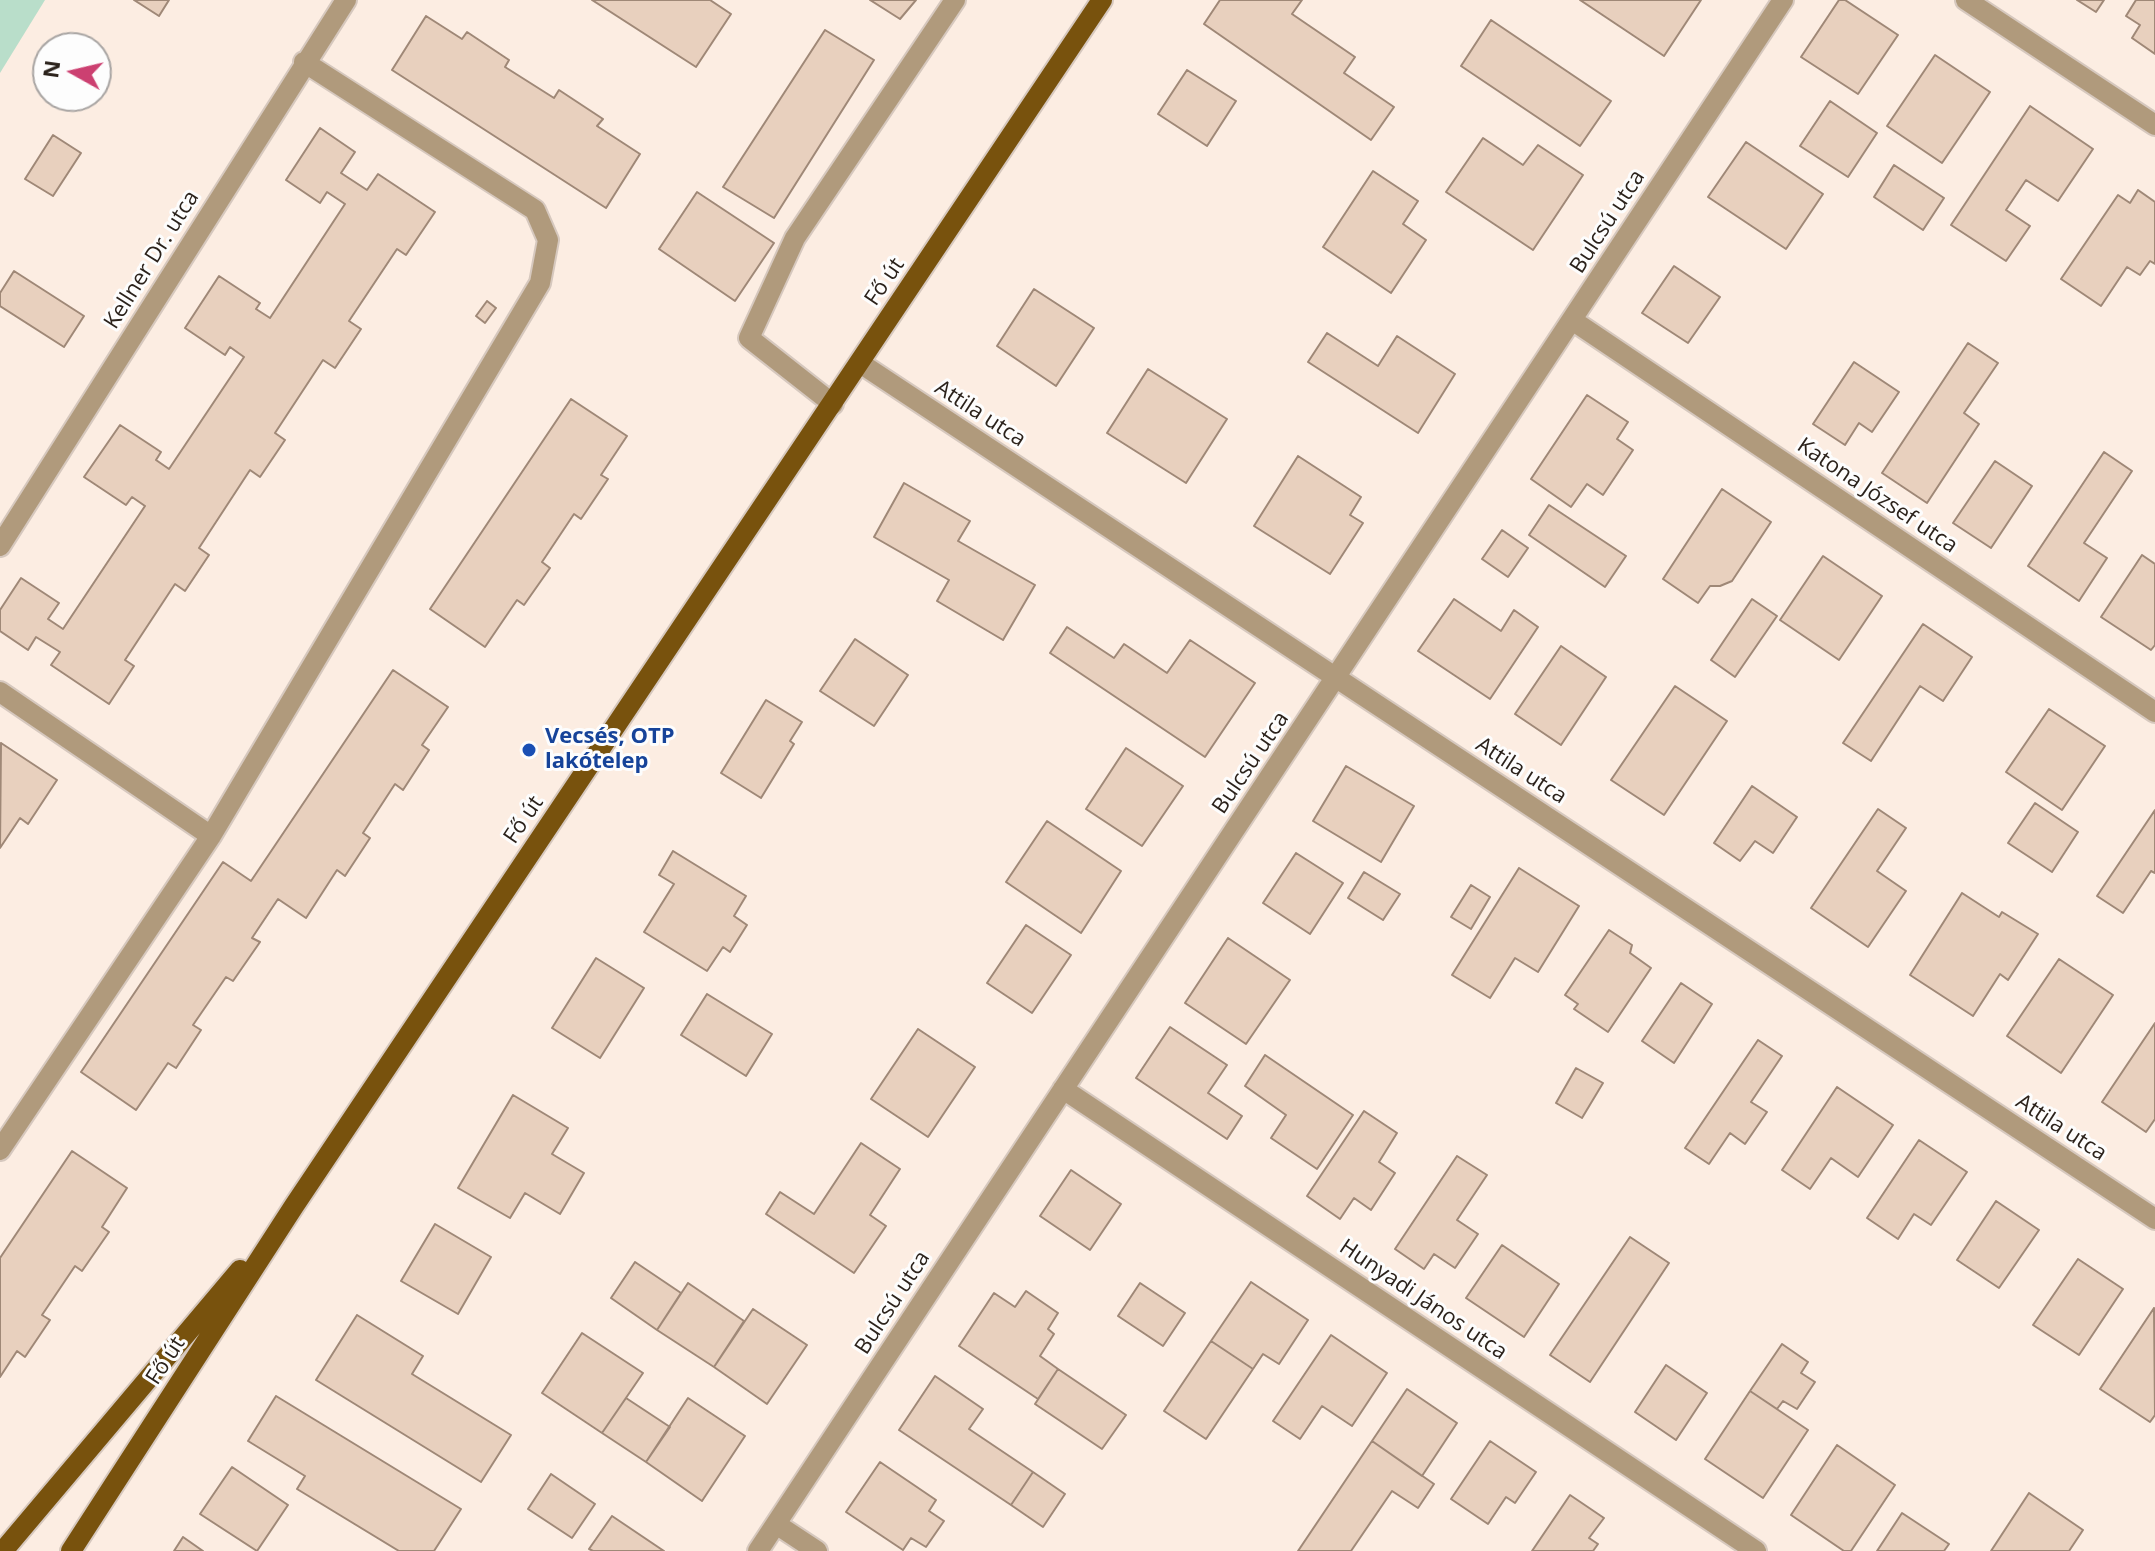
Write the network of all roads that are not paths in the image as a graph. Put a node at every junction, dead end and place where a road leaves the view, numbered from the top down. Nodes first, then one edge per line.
1 (346, 0) edge
2 (955, 0) edge
3 (1102, 0) edge
4 (1783, 0) edge
5 (1966, 0) edge
6 (304, 62) junction
7 (2155, 125) edge
8 (1572, 320) junction
9 (860, 363) junction
10 (833, 404) junction
11 (0, 546) edge
12 (1336, 677) junction
13 (0, 692) edge
14 (2155, 712) edge
15 (211, 836) junction
16 (1063, 1089) junction
17 (0, 1150) edge
18 (294, 1206) junction
19 (2155, 1219) edge
20 (776, 1524) junction
21 (3, 1551) edge
22 (71, 1551) edge
23 (758, 1551) edge
24 (817, 1551) edge
25 (1756, 1551) edge

1 - 6 street, Kellner Dr. utca
2 - 10 street
3 - 9 main road, Fő út
4 - 8 street, Bulcsú utca
5 - 7 street
6 - 11 street, Kellner Dr. utca
6 - 15 street
8 - 12 street, Bulcsú utca
8 - 14 street, Katona József utca
9 - 10 main road, Fő út
9 - 12 street, Attila utca
10 - 18 main road, Fő út
12 - 16 street, Bulcsú utca
12 - 19 street, Attila utca
13 - 15 street
15 - 17 street
16 - 20 street, Bulcsú utca
16 - 25 street, Hunyadi János utca
18 - 21 main road
18 - 22 main road, Fő út
20 - 23 street, Bulcsú utca
20 - 24 street

